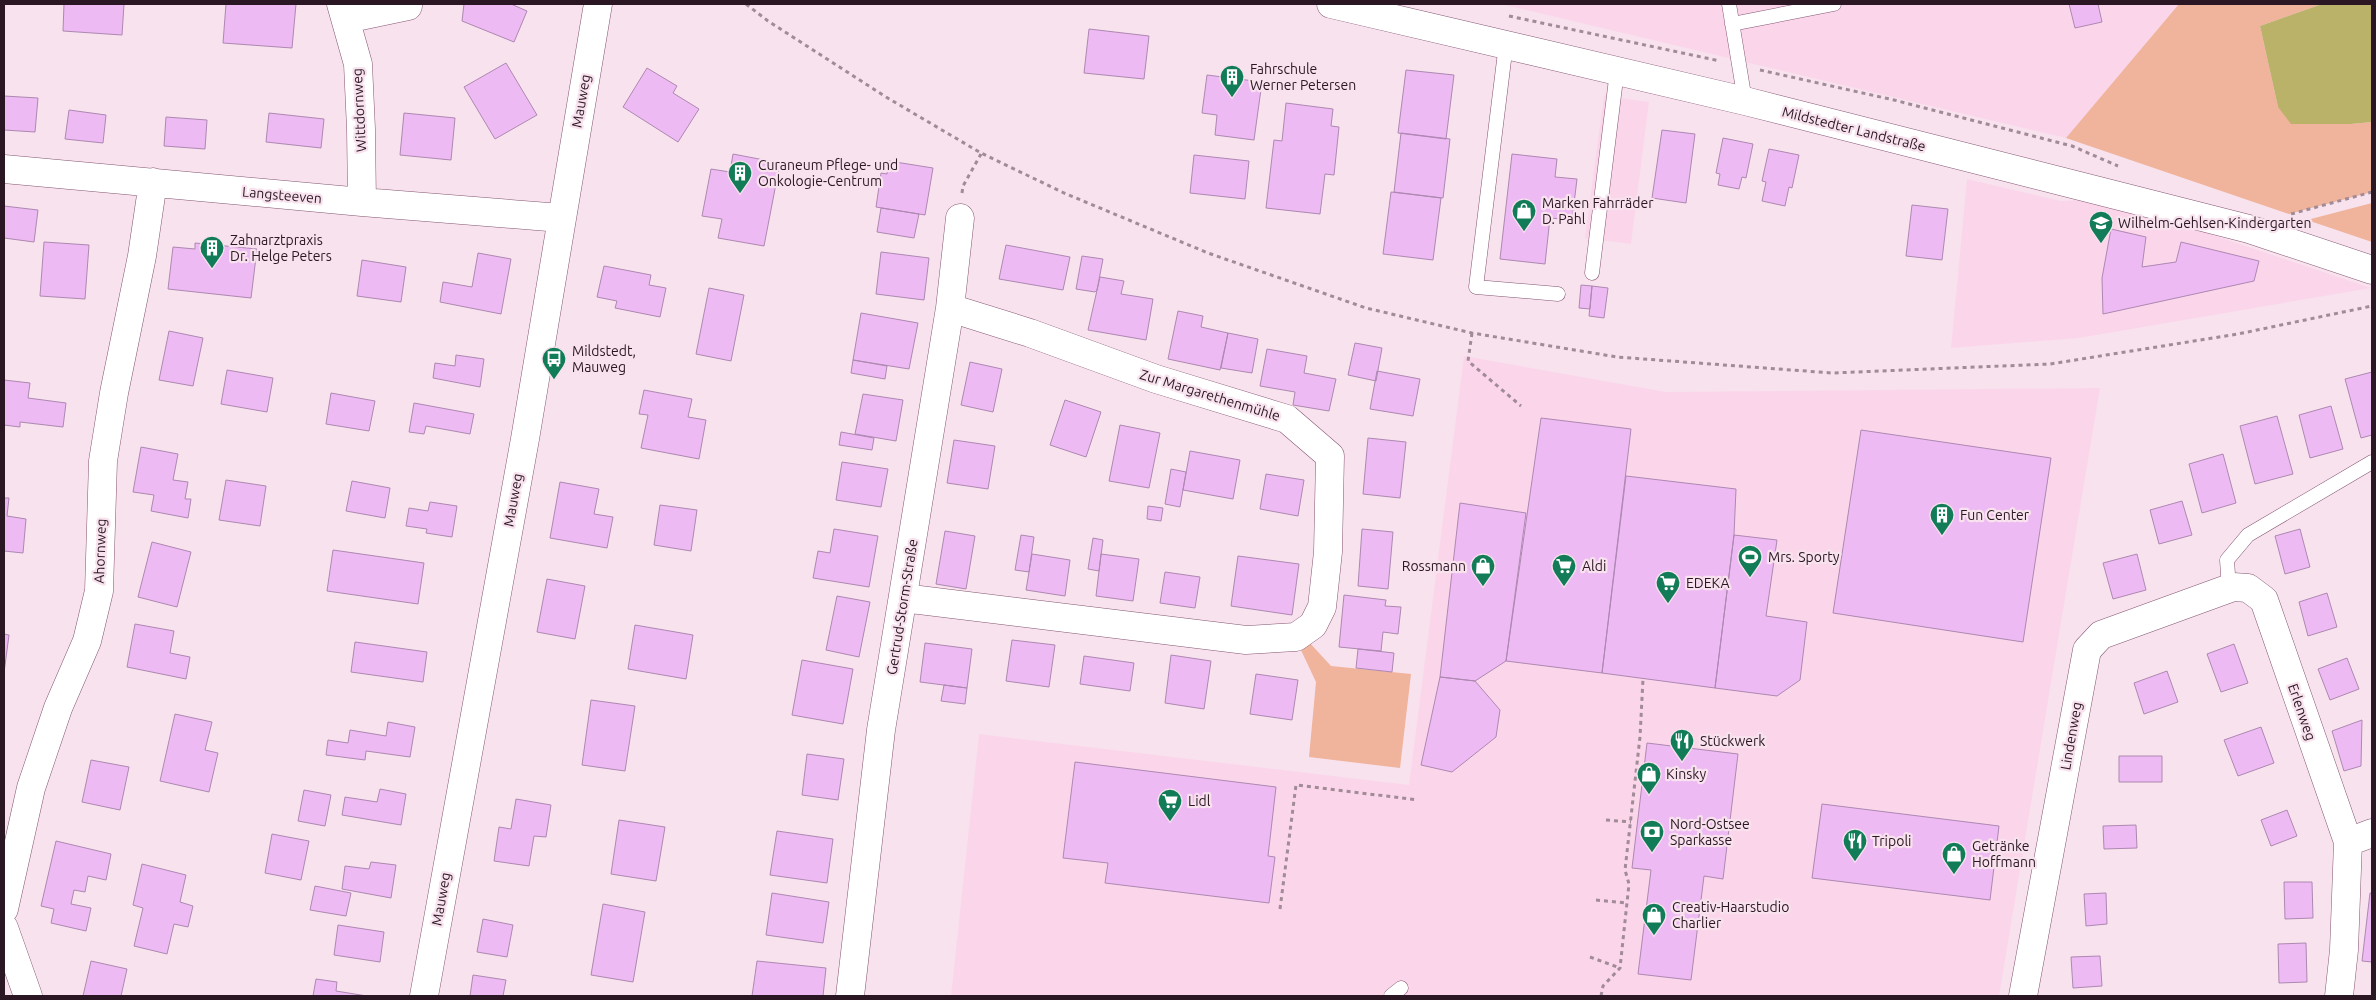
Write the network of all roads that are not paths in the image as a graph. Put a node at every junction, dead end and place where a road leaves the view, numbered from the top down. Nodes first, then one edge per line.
1 (598, 4) edge
2 (1330, 4) edge
3 (1729, 4) edge
4 (1834, 4) edge
5 (408, 6) dead end
6 (343, 11) edge
7 (1732, 24) junction
8 (1506, 44) junction
9 (1618, 71) junction
10 (1745, 101) junction
11 (4, 169) edge
12 (153, 182) junction
13 (362, 202) junction
14 (560, 218) junction
15 (960, 218) road end
16 (2372, 270) edge
17 (1592, 273) dead end
18 (1558, 294) dead end
19 (950, 308) junction
20 (2372, 462) edge
21 (2239, 588) junction
22 (904, 598) junction
23 (2360, 838) edge
24 (4, 908) edge
25 (4, 928) edge
26 (28, 996) edge
27 (424, 996) edge
28 (850, 996) edge
29 (2023, 996) edge
30 (2339, 996) edge

1 - 14 street, Mauweg
2 - 8 street, Mildstedter Landstraße
3 - 7 lane
4 - 7 lane
5 - 6 street, Wittdornweg
6 - 13 street, Wittdornweg
7 - 10 lane
8 - 9 street, Mildstedter Landstraße
8 - 18 lane
9 - 10 street, Mildstedter Landstraße
9 - 17 lane
10 - 16 street, Mildstedter Landstraße
11 - 12 street, Langsteeven
12 - 13 street, Langsteeven
12 - 24 street, Ahornweg
13 - 14 street, Langsteeven
14 - 27 street, Mauweg
15 - 19 street, Gertrud-Storm-Straße
19 - 22 street, Gertrud-Storm-Straße
19 - 22 street, Zur Margarethenmühle
20 - 21 lane
21 - 23 street, Erlenweg
21 - 29 street, Lindenweg
22 - 28 street, Gertrud-Storm-Straße
23 - 30 street, Erlenweg
25 - 26 street

